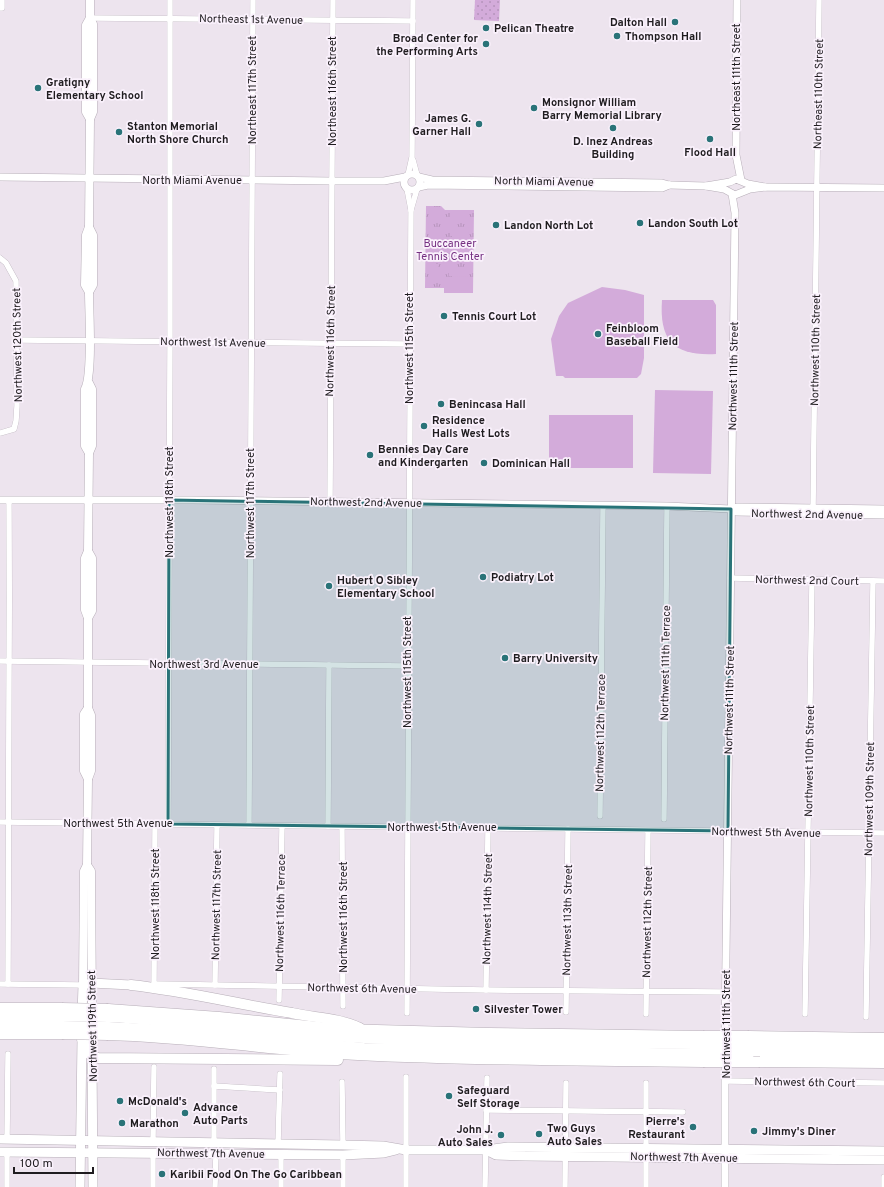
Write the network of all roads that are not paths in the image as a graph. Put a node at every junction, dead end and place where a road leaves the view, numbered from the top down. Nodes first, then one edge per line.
1 (2, 0) edge
2 (90, 0) edge
3 (170, 0) edge
4 (252, 0) edge
5 (333, 0) edge
6 (413, 0) edge
7 (737, 0) edge
8 (819, 0) edge
9 (1, 8) edge
10 (90, 18) junction
11 (170, 18) junction
12 (252, 20) junction
13 (332, 21) junction
14 (413, 21) junction
15 (736, 154) junction
16 (412, 158) junction
17 (407, 176) junction
18 (418, 176) junction
19 (0, 177) edge
20 (90, 179) junction
21 (170, 180) junction
22 (251, 180) junction
23 (331, 181) junction
24 (384, 181) junction
25 (731, 181) junction
26 (742, 181) junction
27 (509, 183) junction
28 (706, 186) junction
29 (765, 187) junction
30 (816, 187) junction
31 (406, 188) junction
32 (418, 188) junction
33 (884, 188) edge
34 (742, 192) junction
35 (730, 193) junction
36 (411, 210) junction
37 (735, 213) junction
38 (0, 258) edge
39 (16, 340) junction
40 (89, 340) junction
41 (170, 340) junction
42 (251, 343) junction
43 (330, 344) junction
44 (409, 344) junction
45 (0, 433) edge
46 (0, 500) edge
47 (88, 500) junction
48 (169, 500) junction
49 (9, 501) junction
50 (249, 501) junction
51 (330, 502) junction
52 (409, 503) junction
53 (603, 506) junction
54 (667, 506) junction
55 (731, 509) junction
56 (884, 509) edge
57 (813, 511) junction
58 (884, 515) edge
59 (730, 578) junction
60 (812, 580) junction
61 (873, 581) junction
62 (884, 581) edge
63 (0, 661) edge
64 (10, 661) junction
65 (88, 662) junction
66 (169, 664) junction
67 (249, 664) junction
68 (329, 665) junction
69 (407, 666) junction
70 (600, 816) dead end
71 (664, 819) dead end
72 (0, 822) edge
73 (8, 822) junction
74 (87, 824) junction
75 (155, 824) junction
76 (168, 824) junction
77 (217, 825) junction
78 (249, 825) junction
79 (282, 826) junction
80 (328, 826) junction
81 (406, 826) junction
82 (342, 827) junction
83 (488, 827) junction
84 (568, 829) junction
85 (648, 830) junction
86 (728, 831) junction
87 (808, 832) junction
88 (868, 832) junction
89 (884, 832) edge
90 (0, 984) edge
91 (8, 984) junction
92 (87, 984) junction
93 (154, 984) junction
94 (131, 985) junction
95 (215, 985) junction
96 (279, 986) junction
97 (344, 988) junction
98 (408, 989) junction
99 (486, 990) junction
100 (566, 990) junction
101 (646, 991) junction
102 (725, 992) junction
103 (279, 1000) dead end
104 (343, 1006) dead end
105 (0, 1008) edge
106 (566, 1012) dead end
107 (407, 1013) dead end
108 (646, 1014) dead end
109 (805, 1014) dead end
110 (0, 1016) edge
111 (866, 1016) dead end
112 (62, 1021) junction
113 (108, 1022) junction
114 (0, 1026) edge
115 (364, 1030) junction
116 (0, 1034) edge
117 (884, 1038) edge
118 (82, 1039) junction
119 (749, 1045) junction
120 (884, 1047) edge
121 (703, 1049) junction
122 (8, 1054) dead end
123 (92, 1055) junction
124 (884, 1056) edge
125 (440, 1057) junction
126 (884, 1063) edge
127 (154, 1067) dead end
128 (214, 1069) dead end
129 (280, 1074) dead end
130 (406, 1077) dead end
131 (487, 1078) dead end
132 (726, 1081) junction
133 (342, 1082) dead end
134 (566, 1083) dead end
135 (646, 1083) dead end
136 (884, 1083) edge
137 (214, 1086) junction
138 (280, 1090) junction
139 (486, 1110) junction
140 (567, 1111) junction
141 (646, 1112) junction
142 (683, 1112) dead end
143 (4, 1140) edge
144 (81, 1140) junction
145 (93, 1140) junction
146 (153, 1141) junction
147 (214, 1143) junction
148 (257, 1144) junction
149 (278, 1144) junction
150 (343, 1145) junction
151 (402, 1150) junction
152 (486, 1150) junction
153 (866, 1151) junction
154 (884, 1151) edge
155 (4, 1152) edge
156 (81, 1152) junction
157 (93, 1152) junction
158 (153, 1152) junction
159 (170, 1152) junction
160 (565, 1152) junction
161 (216, 1153) junction
162 (646, 1153) junction
163 (725, 1154) junction
164 (281, 1155) junction
165 (343, 1155) junction
166 (826, 1159) junction
167 (884, 1160) edge
168 (884, 1177) edge
169 (7, 1187) edge
170 (80, 1187) edge
171 (93, 1187) edge
172 (153, 1187) edge
173 (215, 1187) edge
174 (280, 1187) edge
175 (343, 1187) edge
176 (406, 1187) edge
177 (485, 1187) edge
178 (565, 1187) edge
179 (646, 1187) edge
180 (725, 1187) edge
181 (884, 1187) edge

1 - 9 street
2 - 10 main road, Northwest 119th Street
3 - 11 street, Northwest 118th Street
4 - 12 street, Northeast 117th Street
5 - 13 street, Northeast 116th Street
6 - 14 street
7 - 15 street, Northeast 111th Street
8 - 30 street, Northeast 110th Street
10 - 11 street, Northeast 1st Avenue
10 - 20 main road, Northwest 119th Street
11 - 12 street, Northeast 1st Avenue
11 - 21 street, Northwest 118th Street
12 - 13 street, Northeast 1st Avenue
12 - 22 street, Northeast 117th Street
13 - 14 street, Northeast 1st Avenue
13 - 23 street, Northeast 116th Street
14 - 16 street
15 - 25 street, Northeast 111th Street
15 - 26 street, Northeast 111th Street
16 - 17 street
16 - 18 street
17 - 18 street
17 - 24 street, North Miami Avenue
17 - 31 street
18 - 27 street, North Miami Avenue
18 - 32 street
19 - 20 street, North Miami Avenue
20 - 21 street, North Miami Avenue
20 - 40 main road, Northwest 119th Street
21 - 22 street, North Miami Avenue
21 - 41 street, Northwest 118th Street
22 - 23 street, North Miami Avenue
22 - 42 street, Northwest 117th Street
23 - 24 street, North Miami Avenue
23 - 43 street, Northwest 116th Street
24 - 31 street, North Miami Avenue
25 - 26 street
25 - 28 street, North Miami Avenue
25 - 35 street
26 - 29 street
26 - 34 street
27 - 28 street, North Miami Avenue
27 - 32 street, North Miami Avenue
28 - 35 street, North Miami Avenue
29 - 30 street
29 - 34 street
30 - 33 street
30 - 57 street, Northwest 110th Street
31 - 32 street
31 - 36 street
32 - 36 street
34 - 35 street
34 - 37 street, Northwest 111th Street
35 - 37 street, Northwest 111th Street
36 - 44 street, Northwest 115th Street
37 - 55 street, Northwest 111th Street
38 - 39 street, Northwest 120th Street
39 - 40 street, Northwest 1st Avenue
39 - 45 street, Northwest 120th Street
40 - 41 street, Northwest 1st Avenue
40 - 47 main road, Northwest 119th Street
41 - 42 street, Northwest 1st Avenue
41 - 48 street, Northwest 118th Street
42 - 43 street, Northwest 1st Avenue
42 - 50 street, Northwest 117th Street
43 - 44 street, Northwest 1st Avenue
43 - 51 street, Northwest 116th Street
44 - 52 street, Northwest 115th Street
46 - 49 street, Northwest 2nd Avenue
47 - 48 street, Northwest 2nd Avenue
47 - 49 street, Northwest 2nd Avenue
47 - 65 main road, Northwest 119th Street
48 - 50 street, Northwest 2nd Avenue
48 - 66 street, Northwest 118th Street
49 - 64 street
50 - 51 street, Northwest 2nd Avenue
50 - 67 street, Northwest 117th Street
51 - 52 street, Northwest 2nd Avenue
52 - 53 street, Northwest 2nd Avenue
52 - 69 street, Northwest 115th Street
53 - 54 street, Northwest 2nd Avenue
53 - 70 street, Northwest 112th Terrace
54 - 55 street, Northwest 2nd Avenue
54 - 71 street, Northwest 111th Terrace
55 - 57 street, Northwest 2nd Avenue
55 - 59 street, Northwest 111th Street
56 - 57 street, Northwest 2nd Avenue
57 - 58 street, Northwest 2nd Avenue
59 - 60 street, Northwest 2nd Court
59 - 86 street, Northwest 111th Street
60 - 61 street, Northwest 2nd Court
60 - 87 street, Northwest 110th Street
61 - 62 street, Northwest 2nd Court
61 - 88 street, Northwest 109th Street
63 - 64 street, Northwest 3rd Avenue
64 - 65 street, Northwest 3rd Avenue
64 - 73 street
65 - 66 street, Northwest 3rd Avenue
65 - 74 main road, Northwest 119th Street
66 - 67 street, Northwest 3rd Avenue
66 - 76 street, Northwest 118th Street
67 - 68 street, Northwest 3rd Avenue
67 - 78 street, Northwest 117th Street
68 - 69 street, Northwest 3rd Avenue
68 - 80 street
69 - 81 street, Northwest 115th Street
72 - 73 street, Northwest 5th Avenue
73 - 74 street, Northwest 5th Avenue
73 - 91 street
74 - 75 street, Northwest 5th Avenue
74 - 92 main road, Northwest 119th Street
75 - 76 street, Northwest 5th Avenue
75 - 93 street, Northwest 118th Street
76 - 77 street, Northwest 5th Avenue
77 - 78 street, Northwest 5th Avenue
77 - 95 street, Northwest 117th Street
78 - 79 street, Northwest 5th Avenue
79 - 80 street, Northwest 5th Avenue
79 - 96 street, Northwest 116th Terrace
80 - 82 street, Northwest 5th Avenue
81 - 82 street, Northwest 5th Avenue
81 - 83 street, Northwest 5th Avenue
81 - 98 street, Northwest 115th Street
82 - 97 street, Northwest 116th Street
83 - 84 street, Northwest 5th Avenue
83 - 99 street, Northwest 114th Street
84 - 85 street, Northwest 5th Avenue
84 - 100 street, Northwest 113th Street
85 - 86 street, Northwest 5th Avenue
85 - 101 street, Northwest 112th Street
86 - 87 street, Northwest 5th Avenue
86 - 102 street, Northwest 111th Street
87 - 88 street, Northwest 5th Avenue
87 - 109 street, Northwest 110th Street
88 - 89 street, Northwest 5th Avenue
88 - 111 street, Northwest 109th Street
90 - 91 street, Northwest 6th Avenue
91 - 92 street, Northwest 6th Avenue
92 - 94 main road, Northwest 6th Avenue
92 - 118 main road, Northwest 119th Street
92 - 123 main road, Northwest 119th Street
93 - 94 street, Northwest 6th Avenue
93 - 95 street, Northwest 6th Avenue
94 - 115 highway
95 - 96 street, Northwest 6th Avenue
96 - 97 street, Northwest 6th Avenue
96 - 103 street, Northwest 116th Terrace
97 - 98 street, Northwest 6th Avenue
97 - 104 street, Northwest 116th Street
98 - 99 street, Northwest 6th Avenue
98 - 107 street, Northwest 115th Street
99 - 100 street, Northwest 6th Avenue
100 - 101 street, Northwest 6th Avenue
100 - 106 street, Northwest 113th Street
101 - 102 street, Northwest 6th Avenue
101 - 108 street, Northwest 112th Street
102 - 132 street, Northwest 111th Street
105 - 112 highway
110 - 112 highway
112 - 113 highway, bridge
112 - 113 highway, bridge
112 - 114 highway
112 - 116 highway
113 - 115 highway
113 - 121 highway
113 - 125 highway
115 - 121 highway
117 - 119 highway
118 - 123 highway
118 - 144 main road, Northwest 119th Street
119 - 120 highway
119 - 121 highway, bridge
119 - 121 highway, bridge
119 - 124 highway
121 - 125 highway
121 - 126 highway, bridge
122 - 143 street
123 - 125 highway
123 - 145 main road, Northwest 119th Street
127 - 146 street
128 - 137 street
129 - 138 street
130 - 151 street
131 - 139 street
132 - 136 street, Northwest 6th Court
132 - 163 street, Northwest 111th Street
133 - 150 street
134 - 140 street
135 - 141 street
137 - 138 street
137 - 147 street
138 - 149 street
139 - 140 street
139 - 152 street
140 - 141 street
140 - 160 street
141 - 142 street
141 - 162 street
143 - 144 main road, Northwest 7th Avenue
144 - 145 main road, Northwest 7th Avenue
144 - 156 main road, Northwest 119th Street
145 - 146 main road, Northwest 7th Avenue
145 - 157 main road, Northwest 119th Street
146 - 147 main road, Northwest 7th Avenue
147 - 148 main road, Northwest 7th Avenue
147 - 159 main road
148 - 149 main road, Northwest 7th Avenue
148 - 161 main road
149 - 150 main road, Northwest 7th Avenue
150 - 151 main road, Northwest 7th Avenue
151 - 152 main road, Northwest 7th Avenue
151 - 165 main road, Northwest 7th Avenue
151 - 176 street
152 - 160 main road, Northwest 7th Avenue
152 - 177 street
153 - 154 main road, Northwest 7th Avenue
153 - 163 main road, Northwest 7th Avenue
153 - 166 main road
155 - 156 main road, Northwest 7th Avenue
155 - 169 street
156 - 157 main road, Northwest 7th Avenue
156 - 170 main road, Northwest 119th Street
157 - 158 main road, Northwest 7th Avenue
157 - 171 main road, Northwest 119th Street
158 - 159 main road, Northwest 7th Avenue
158 - 172 street
159 - 161 main road, Northwest 7th Avenue
160 - 162 main road, Northwest 7th Avenue
160 - 162 main road, Northwest 7th Avenue
160 - 178 street
161 - 164 main road, Northwest 7th Avenue
161 - 173 street
162 - 163 main road, Northwest 7th Avenue
162 - 179 street
163 - 166 main road, Northwest 7th Avenue
163 - 180 street, Northwest 111th Street
164 - 165 main road, Northwest 7th Avenue
164 - 174 street
165 - 175 street
166 - 167 main road, Northwest 7th Avenue
168 - 181 street

